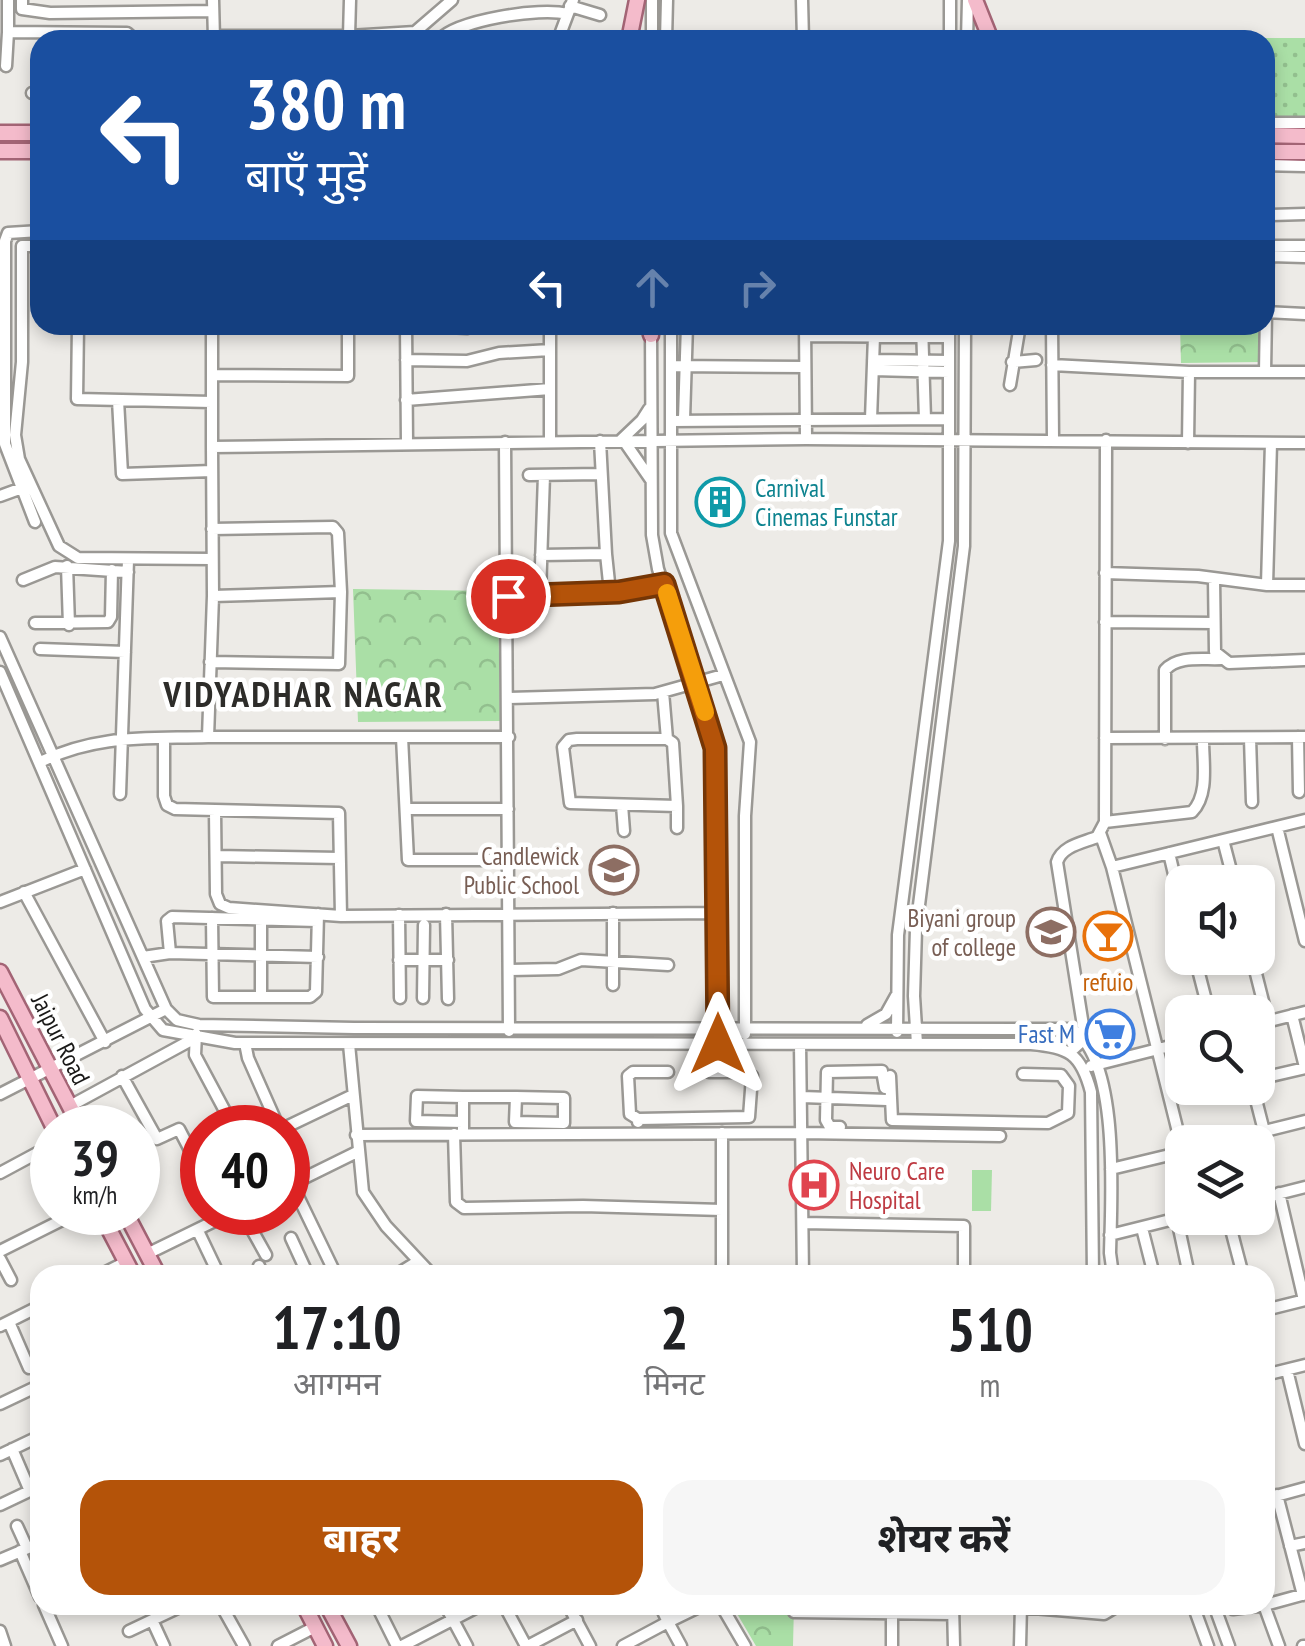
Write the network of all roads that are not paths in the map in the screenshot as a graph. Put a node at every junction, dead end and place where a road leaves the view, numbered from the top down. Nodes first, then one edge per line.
1 (8, 0) edge
2 (22, 0) edge
3 (350, 0) edge
4 (452, 0) edge
5 (637, 0) edge
6 (652, 0) edge
7 (668, 0) edge
8 (802, 0) edge
9 (947, 0) edge
10 (972, 0) edge
11 (82, 6) edge
12 (213, 6) edge
13 (570, 7) edge
14 (58, 12) junction
15 (600, 15) dead end
16 (432, 17) junction
17 (56, 30) edge
18 (348, 30) edge
19 (417, 30) edge
20 (438, 30) edge
21 (454, 30) edge
22 (631, 30) edge
23 (652, 30) edge
24 (666, 30) edge
25 (801, 30) edge
26 (949, 30) edge
27 (968, 30) edge
28 (986, 30) edge
29 (8, 32) junction
30 (30, 33) edge
31 (6, 66) dead end
32 (1275, 123) edge
33 (1305, 123) edge
34 (0, 133) edge
35 (30, 133) edge
36 (1275, 135) edge
37 (1305, 136) edge
38 (0, 151) edge
39 (30, 151) edge
40 (1275, 152) edge
41 (1305, 152) edge
42 (1275, 165) edge
43 (1305, 166) edge
44 (1305, 214) edge
45 (1275, 216) edge
46 (30, 232) edge
47 (5, 233) edge
48 (1305, 244) edge
49 (30, 246) edge
50 (1275, 252) edge
51 (1275, 254) edge
52 (1305, 257) edge
53 (3, 285) edge
54 (1275, 312) edge
55 (1305, 314) edge
56 (78, 335) edge
57 (212, 335) edge
58 (348, 335) edge
59 (407, 335) edge
60 (550, 335) edge
61 (650, 335) edge
62 (671, 335) edge
63 (686, 335) edge
64 (805, 335) edge
65 (862, 335) edge
66 (884, 335) edge
67 (923, 335) edge
68 (949, 335) edge
69 (967, 335) edge
70 (1018, 335) edge
71 (1052, 335) edge
72 (1266, 335) edge
73 (874, 336) junction
74 (6, 340) junction
75 (22, 340) junction
76 (550, 350) junction
77 (406, 360) junction
78 (1036, 360) dead end
79 (1012, 362) junction
80 (685, 365) junction
81 (873, 365) junction
82 (1052, 365) junction
83 (672, 366) junction
84 (923, 366) junction
85 (949, 366) junction
86 (805, 367) junction
87 (1189, 372) junction
88 (1265, 372) junction
89 (1305, 372) edge
90 (212, 375) junction
91 (1010, 385) dead end
92 (550, 389) junction
93 (2, 400) edge
94 (118, 400) junction
95 (406, 400) junction
96 (212, 402) junction
97 (652, 405) junction
98 (806, 419) junction
99 (872, 419) junction
100 (925, 419) junction
101 (948, 419) junction
102 (678, 420) junction
103 (1053, 439) junction
104 (652, 440) junction
105 (672, 440) junction
106 (806, 440) junction
107 (948, 440) junction
108 (965, 440) junction
109 (1106, 440) junction
110 (600, 441) junction
111 (622, 441) junction
112 (506, 442) junction
113 (550, 442) junction
114 (1188, 443) junction
115 (1271, 443) junction
116 (1305, 443) edge
117 (407, 444) junction
118 (2, 445) edge
119 (212, 446) junction
120 (212, 471) junction
121 (528, 474) dead end
122 (544, 474) junction
123 (601, 474) junction
124 (652, 481) junction
125 (24, 487) junction
126 (0, 496) edge
127 (35, 522) dead end
128 (212, 528) junction
129 (606, 554) junction
130 (541, 555) junction
131 (212, 559) junction
132 (66, 566) junction
133 (128, 566) junction
134 (112, 570) junction
135 (1104, 573) junction
136 (1214, 579) junction
137 (23, 580) dead end
138 (664, 584) junction
139 (1267, 585) junction
140 (1305, 585) edge
141 (341, 592) junction
142 (610, 592) junction
143 (540, 594) junction
144 (212, 596) junction
145 (508, 596) junction
146 (1104, 622) junction
147 (35, 623) dead end
148 (1214, 623) junction
149 (69, 624) junction
150 (0, 637) edge
151 (40, 649) dead end
152 (125, 652) junction
153 (1222, 659) junction
154 (1305, 660) edge
155 (210, 662) junction
156 (0, 672) edge
157 (723, 675) junction
158 (696, 680) junction
159 (663, 692) junction
160 (509, 698) junction
161 (122, 737) junction
162 (208, 737) junction
163 (402, 737) junction
164 (509, 737) junction
165 (1302, 737) edge
166 (164, 738) junction
167 (1105, 738) junction
168 (1250, 738) junction
169 (666, 739) junction
170 (1165, 739) junction
171 (1202, 740) junction
172 (53, 756) junction
173 (40, 762) junction
174 (1299, 792) dead end
175 (120, 794) dead end
176 (1252, 802) dead end
177 (622, 805) junction
178 (676, 806) junction
179 (406, 809) junction
180 (508, 809) junction
181 (216, 812) junction
182 (1305, 820) edge
183 (1105, 822) junction
184 (1277, 827) junction
185 (677, 828) dead end
186 (624, 830) dead end
187 (1100, 834) junction
188 (1223, 840) junction
189 (1169, 854) junction
190 (217, 856) junction
191 (340, 858) junction
192 (510, 860) junction
193 (1172, 865) edge
194 (1230, 865) edge
195 (1112, 868) junction
196 (84, 869) junction
197 (24, 892) junction
198 (0, 902) edge
199 (510, 912) junction
200 (613, 913) junction
201 (718, 913) junction
202 (446, 914) junction
203 (399, 915) junction
204 (341, 916) junction
205 (212, 918) junction
206 (260, 918) junction
207 (318, 918) junction
208 (424, 925) dead end
209 (1305, 942) edge
210 (170, 953) junction
211 (213, 954) junction
212 (262, 954) junction
213 (143, 957) junction
214 (318, 957) junction
215 (399, 960) junction
216 (424, 960) junction
217 (448, 960) junction
218 (613, 962) junction
219 (668, 965) dead end
220 (510, 970) junction
221 (0, 972) edge
222 (614, 985) dead end
223 (897, 995) junction
224 (261, 996) junction
225 (914, 996) junction
226 (400, 998) dead end
227 (423, 998) dead end
228 (448, 999) dead end
229 (166, 1009) junction
230 (1305, 1012) edge
231 (1292, 1015) junction
232 (0, 1018) edge
233 (150, 1019) junction
234 (1275, 1019) edge
235 (199, 1025) junction
236 (861, 1027) junction
237 (509, 1028) junction
238 (717, 1028) junction
239 (897, 1028) junction
240 (915, 1028) junction
241 (934, 1028) junction
242 (745, 1029) junction
243 (196, 1038) junction
244 (1084, 1040) junction
245 (105, 1042) junction
246 (245, 1043) junction
247 (349, 1044) junction
248 (510, 1044) junction
249 (718, 1044) junction
250 (800, 1044) junction
251 (898, 1044) junction
252 (917, 1044) junction
253 (746, 1045) junction
254 (1165, 1047) edge
255 (1158, 1049) junction
256 (1070, 1052) junction
257 (1096, 1064) junction
258 (51, 1068) junction
259 (1083, 1068) junction
260 (1305, 1068) edge
261 (668, 1072) dead end
262 (709, 1072) dead end
263 (1023, 1074) dead end
264 (1275, 1075) edge
265 (122, 1076) junction
266 (890, 1076) dead end
267 (1165, 1078) edge
268 (30, 1079) junction
269 (1, 1090) edge
270 (353, 1095) junction
271 (516, 1096) junction
272 (464, 1097) junction
273 (802, 1097) junction
274 (827, 1097) junction
275 (886, 1100) junction
276 (43, 1105) edge
277 (70, 1105) edge
278 (72, 1105) edge
279 (221, 1105) edge
280 (271, 1105) edge
281 (310, 1115) edge
282 (638, 1119) junction
283 (941, 1120) junction
284 (1305, 1122) edge
285 (890, 1129) junction
286 (1275, 1129) edge
287 (460, 1130) junction
288 (180, 1131) edge
289 (722, 1133) junction
290 (802, 1133) junction
291 (638, 1134) junction
292 (356, 1135) junction
293 (944, 1135) junction
294 (1000, 1136) dead end
295 (358, 1152) junction
296 (1165, 1155) edge
297 (30, 1156) edge
298 (1111, 1170) junction
299 (0, 1172) edge
300 (310, 1175) edge
301 (1305, 1187) edge
302 (1279, 1193) junction
303 (1275, 1194) edge
304 (722, 1210) junction
305 (1165, 1222) edge
306 (802, 1223) junction
307 (310, 1224) edge
308 (1142, 1228) junction
309 (32, 1235) edge
310 (112, 1235) edge
311 (137, 1235) edge
312 (189, 1235) edge
313 (200, 1235) edge
314 (255, 1235) edge
315 (1110, 1235) junction
316 (1183, 1235) edge
317 (1232, 1235) edge
318 (291, 1238) dead end
319 (0, 1251) edge
320 (1299, 1251) edge
321 (147, 1254) junction
322 (266, 1255) dead end
323 (0, 1259) edge
324 (417, 1262) junction
325 (128, 1265) edge
326 (153, 1265) edge
327 (214, 1265) edge
328 (303, 1265) edge
329 (331, 1265) edge
330 (412, 1265) edge
331 (420, 1265) edge
332 (722, 1265) edge
333 (803, 1265) edge
334 (964, 1265) edge
335 (1093, 1265) edge
336 (1112, 1265) edge
337 (1151, 1265) edge
338 (1187, 1265) edge
339 (1240, 1265) edge
340 (10, 1280) dead end
341 (1305, 1300) edge
342 (1275, 1308) edge
343 (30, 1311) edge
344 (4, 1324) edge
345 (30, 1359) edge
346 (1305, 1366) edge
347 (1287, 1370) junction
348 (1275, 1373) edge
349 (30, 1390) edge
350 (0, 1404) edge
351 (30, 1441) edge
352 (1305, 1444) edge
353 (12, 1449) junction
354 (0, 1455) edge
355 (30, 1480) edge
356 (1305, 1488) edge
357 (30, 1490) edge
358 (1275, 1496) edge
359 (0, 1504) edge
360 (1275, 1507) edge
361 (17, 1526) dead end
362 (1305, 1543) edge
363 (1290, 1546) junction
364 (30, 1548) edge
365 (24, 1550) junction
366 (0, 1560) edge
367 (30, 1568) edge
368 (1304, 1594) edge
369 (1275, 1602) edge
370 (48, 1615) edge
371 (155, 1615) edge
372 (162, 1615) edge
373 (227, 1615) edge
374 (309, 1615) edge
375 (332, 1615) edge
376 (382, 1615) edge
377 (450, 1615) edge
378 (462, 1615) edge
379 (510, 1615) edge
380 (574, 1615) edge
381 (665, 1615) edge
382 (683, 1615) edge
383 (726, 1615) edge
384 (892, 1615) edge
385 (953, 1615) edge
386 (1020, 1615) edge
387 (1197, 1615) edge
388 (1218, 1615) edge
389 (1268, 1615) edge
390 (156, 1618) junction
391 (453, 1620) junction
392 (576, 1620) junction
393 (668, 1622) junction
394 (315, 1627) junction
395 (0, 1631) edge
396 (130, 1631) dead end
397 (740, 1644) edge
398 (5, 1646) edge
399 (62, 1646) edge
400 (164, 1646) edge
401 (244, 1646) edge
402 (278, 1646) edge
403 (325, 1646) edge
404 (349, 1646) edge
405 (400, 1646) edge
406 (466, 1646) edge
407 (527, 1646) edge
408 (590, 1646) edge
409 (623, 1646) edge
410 (681, 1646) edge
411 (892, 1646) edge
412 (954, 1646) edge
413 (1020, 1646) edge
414 (1208, 1646) edge
415 (1229, 1646) edge
416 (1279, 1646) edge

1 - 29 street
2 - 14 street
3 - 18 street
4 - 16 street
5 - 22 main road
6 - 23 street
7 - 24 street
8 - 25 street
9 - 26 street
10 - 27 street
10 - 28 main road
11 - 12 street
11 - 14 street
13 - 15 street
13 - 21 street
14 - 17 street
16 - 19 street
16 - 20 street
29 - 30 street
29 - 31 street
32 - 33 street
34 - 35 main road
36 - 37 main road
38 - 39 main road
40 - 41 main road
42 - 43 street
44 - 45 street
46 - 47 street
47 - 53 street
48 - 50 street
49 - 75 street
51 - 52 street
53 - 74 street
54 - 55 street
56 - 94 street
57 - 90 street
58 - 90 street
59 - 77 street
60 - 76 street
61 - 97 street
62 - 83 street
63 - 80 street
64 - 86 street
65 - 73 street
66 - 73 street
67 - 84 street
68 - 85 street
69 - 108 street
70 - 79 street
71 - 82 street
72 - 88 street
73 - 81 street
74 - 75 street
74 - 93 street
75 - 125 street
76 - 77 street
76 - 92 street
77 - 95 street
78 - 79 street
79 - 91 street
80 - 83 street
80 - 86 street
80 - 102 street
81 - 84 street
81 - 99 street
82 - 87 street
82 - 103 street
83 - 102 street
84 - 85 street
84 - 100 street
85 - 101 street
86 - 98 street
87 - 88 street
87 - 114 street
88 - 89 street
90 - 96 street
92 - 95 street
92 - 113 street
93 - 118 street
94 - 96 street
94 - 120 street
95 - 117 street
96 - 119 street
97 - 104 street
97 - 111 street
98 - 99 street
98 - 102 street
98 - 106 street
99 - 100 street
100 - 101 street
101 - 107 street
102 - 105 street
103 - 108 street
103 - 109 street
104 - 105 street
104 - 111 street
104 - 124 street
105 - 106 street
105 - 157 street
106 - 107 street
107 - 108 street
107 - 223 street
108 - 225 street
109 - 114 street
109 - 135 street
110 - 111 street
110 - 113 street
110 - 123 street
111 - 124 street
112 - 113 street
112 - 117 street
112 - 145 street
114 - 115 street
115 - 116 street
115 - 139 street
117 - 119 street
118 - 125 street
119 - 120 street
120 - 128 street
121 - 122 street
122 - 123 street
122 - 130 street
123 - 129 street
124 - 138 street
125 - 126 street
125 - 127 street
125 - 133 street
128 - 131 street
128 - 141 street
129 - 130 street
129 - 142 street
130 - 143 street
131 - 133 street
131 - 144 street
132 - 134 street
132 - 137 street
132 - 149 street
133 - 134 street
133 - 152 street
134 - 149 street
135 - 136 street
135 - 146 street
136 - 139 street
136 - 148 street
138 - 142 street
138 - 158 street
139 - 140 street
141 - 144 street
141 - 155 street
142 - 143 street
143 - 145 street
144 - 155 street
145 - 160 street
146 - 148 street
146 - 167 street
147 - 149 street
148 - 153 street
150 - 172 street
151 - 152 street
152 - 161 street
153 - 154 street
153 - 170 street
155 - 162 street
156 - 173 street
157 - 158 street
157 - 242 street
158 - 159 street
158 - 201 street
159 - 160 street
159 - 169 street
160 - 164 street
161 - 166 street
161 - 172 street
161 - 175 street
162 - 163 street
162 - 166 street
163 - 164 street
163 - 179 street
164 - 180 street
165 - 168 street
165 - 174 street
166 - 181 street
167 - 170 street
167 - 183 street
168 - 171 street
168 - 176 street
169 - 177 street
169 - 178 street
170 - 171 street
171 - 183 street
172 - 173 street
172 - 213 street
173 - 196 street
177 - 178 street
177 - 186 street
178 - 185 street
179 - 180 street
179 - 192 street
180 - 192 street
181 - 190 street
181 - 191 street
182 - 184 street
183 - 187 street
184 - 188 street
184 - 209 street
187 - 195 street
187 - 244 street
188 - 189 street
188 - 194 street
189 - 193 street
189 - 195 street
190 - 191 street
190 - 207 street
191 - 204 street
192 - 199 street
195 - 255 street
196 - 197 street
196 - 233 street
197 - 198 street
197 - 245 street
199 - 200 street
199 - 202 street
199 - 220 street
200 - 201 street
200 - 218 street
201 - 238 street
202 - 203 street
202 - 217 street
203 - 204 street
203 - 215 street
204 - 207 street
205 - 206 street
205 - 210 street
205 - 211 street
206 - 207 street
206 - 212 street
207 - 214 street
208 - 216 street
210 - 211 street
210 - 213 street
211 - 212 street
211 - 224 street
212 - 214 street
212 - 224 street
213 - 229 street
214 - 224 street
215 - 216 street
215 - 226 street
216 - 217 street
216 - 227 street
217 - 228 street
218 - 219 street
218 - 220 street
218 - 222 street
220 - 237 street
221 - 258 main road, Jaipur Road
223 - 236 street
223 - 239 street
225 - 240 street
225 - 241 street
229 - 233 street
229 - 235 street
230 - 231 street
231 - 234 street
231 - 260 street
232 - 268 main road
233 - 243 street
233 - 245 street
235 - 237 street
235 - 243 street
236 - 239 street
236 - 242 street
237 - 238 street
237 - 248 street
238 - 242 street
238 - 249 street
239 - 240 street
239 - 251 street
240 - 241 street
240 - 252 street
241 - 244 street
242 - 253 street
243 - 246 street
243 - 265 street
243 - 279 street
244 - 256 street
244 - 257 street
245 - 258 street
246 - 247 street
246 - 280 street
247 - 248 street
247 - 270 street
248 - 249 street
249 - 253 street
250 - 251 street
250 - 253 street
250 - 273 street
251 - 252 street
252 - 256 street
254 - 255 street
255 - 257 street
255 - 267 street
256 - 259 street
257 - 259 street
257 - 298 street
258 - 268 street
258 - 277 main road, Jaipur Road
259 - 335 street
260 - 264 street
261 - 282 street
262 - 282 street
263 - 283 street
265 - 278 street
265 - 288 street
266 - 285 street
268 - 269 street
268 - 276 main road
270 - 281 street
270 - 292 street
271 - 271 street
271 - 272 street
272 - 287 street
272 - 287 street
273 - 274 street
273 - 290 street
274 - 275 street
274 - 275 street
274 - 285 street
275 - 285 street
282 - 291 street
283 - 285 street
283 - 293 street
284 - 286 street
285 - 290 street
285 - 293 street
287 - 291 street
287 - 292 street
287 - 304 street
289 - 290 street
289 - 291 street
289 - 304 street
290 - 306 street
292 - 295 street
293 - 294 street
295 - 300 street
295 - 324 street
296 - 298 street
297 - 299 street
298 - 315 street
301 - 302 street
302 - 303 street
302 - 320 street
304 - 332 street
305 - 308 street
306 - 333 street
306 - 334 street
307 - 329 street
308 - 315 street
308 - 337 street
309 - 319 street
310 - 325 main road
311 - 321 main road
312 - 321 street
313 - 327 street
314 - 322 street
315 - 336 street
316 - 338 street
317 - 339 street
318 - 328 street
320 - 341 street
321 - 326 main road
323 - 340 street
324 - 330 street
324 - 331 street
341 - 342 street
343 - 344 street
344 - 345 street
346 - 347 street
347 - 348 street
347 - 352 street
349 - 350 street
351 - 353 street
353 - 354 street
353 - 355 street
356 - 358 street
357 - 359 street
360 - 363 street
361 - 365 street
362 - 363 street
363 - 368 street
364 - 365 street
365 - 366 street
365 - 367 street
368 - 369 street
370 - 399 street
371 - 390 street
372 - 390 street
373 - 401 street
374 - 394 main road
375 - 404 main road
376 - 405 street
377 - 391 street
378 - 391 street
379 - 407 street
380 - 392 street
381 - 393 street
382 - 393 street
383 - 397 street
384 - 411 street
385 - 412 street
386 - 413 street
387 - 414 street
388 - 415 street
389 - 416 street
390 - 396 street
390 - 400 street
391 - 405 street
391 - 406 street
392 - 407 street
392 - 408 street
393 - 409 street
393 - 410 street
394 - 402 street
394 - 403 main road
395 - 398 street

